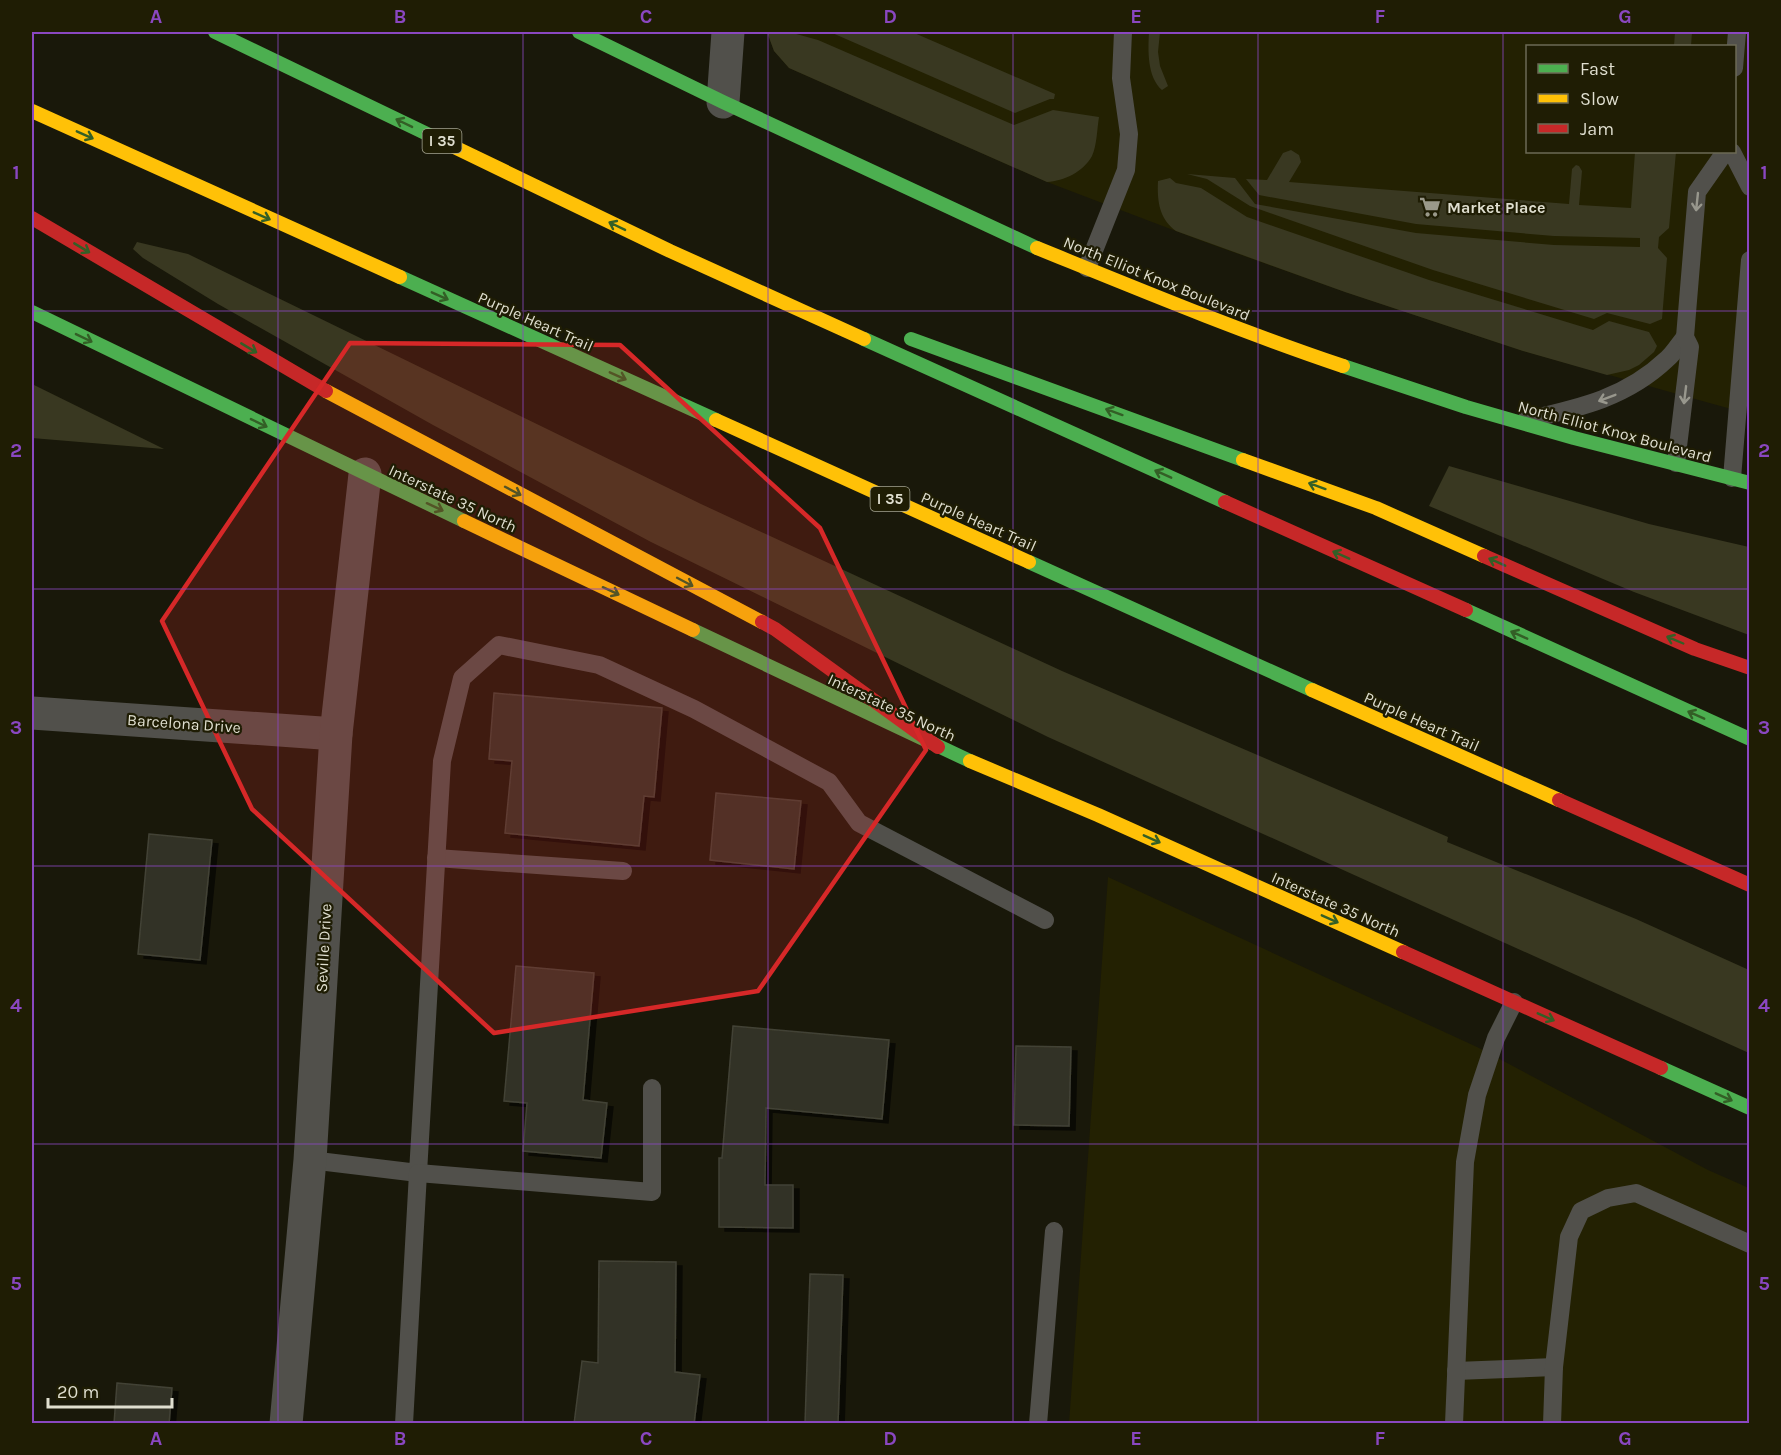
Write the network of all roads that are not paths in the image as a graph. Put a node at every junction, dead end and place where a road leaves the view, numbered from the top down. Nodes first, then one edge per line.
1 (215, 32) edge
2 (579, 32) edge
3 (728, 32) edge
4 (1123, 32) edge
5 (723, 102) junction
6 (32, 111) edge
7 (1724, 153) edge
8 (1732, 153) edge
9 (1749, 187) edge
10 (32, 218) edge
11 (670, 251) junction
12 (1749, 260) edge
13 (1087, 268) junction
14 (32, 312) edge
15 (838, 312) dead end
16 (894, 333) dead end
17 (1685, 337) junction
18 (1516, 422) junction
19 (1676, 464) junction
20 (364, 474) junction
21 (1741, 481) edge
22 (1749, 668) edge
23 (32, 712) edge
24 (336, 734) junction
25 (1749, 739) edge
26 (938, 747) junction
27 (436, 858) junction
28 (623, 871) dead end
29 (1749, 885) edge
30 (1045, 920) dead end
31 (1514, 1002) junction
32 (652, 1088) dead end
33 (1749, 1108) edge
34 (310, 1160) junction
35 (418, 1173) junction
36 (1054, 1231) dead end
37 (1749, 1245) edge
38 (1554, 1367) junction
39 (1456, 1371) junction
40 (286, 1424) edge
41 (404, 1424) edge
42 (1038, 1424) edge
43 (1454, 1424) edge
44 (1552, 1424) edge

11 -> 1 main road, I 35
2 - 5 main road, North Elliot Knox Boulevard
3 - 5 street
4 - 13 lane
5 - 13 main road, North Elliot Knox Boulevard
6 -> 29 main road, Purple Heart Trail / I 35
7 -> 17 lane
8 - 9 lane
10 -> 26 main road
11 - 15 main road
25 -> 11 main road, I 35
12 - 21 lane
13 - 18 main road, North Elliot Knox Boulevard
14 -> 20 main road, Interstate 35 North
22 -> 16 main road
17 -> 18 lane
17 -> 19 lane
18 - 19 main road, North Elliot Knox Boulevard
19 - 21 main road, North Elliot Knox Boulevard
20 - 24 street, Seville Drive
20 -> 26 main road, Interstate 35 North
23 - 24 street, Barcelona Drive
24 - 34 street, Seville Drive
26 -> 31 main road, Interstate 35 North
27 - 28 lane
27 - 30 lane
27 - 35 lane
31 -> 33 main road, Interstate 35 North
31 - 39 lane
32 - 35 lane
34 - 35 lane
34 - 40 street, Seville Drive
35 - 41 lane
36 - 42 lane
37 - 38 lane
38 - 39 lane
38 - 44 lane
39 - 43 lane

